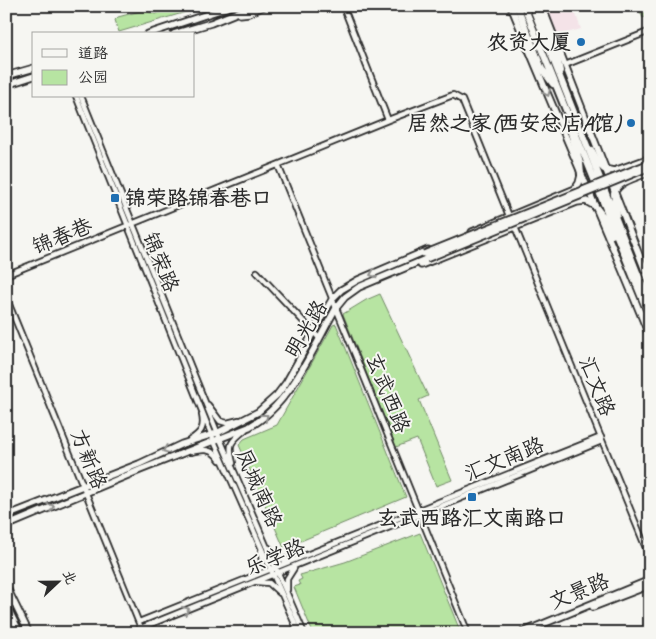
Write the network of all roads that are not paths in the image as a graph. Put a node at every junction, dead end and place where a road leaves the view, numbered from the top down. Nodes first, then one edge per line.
1 (226, 6) edge
2 (232, 6) edge
3 (253, 6) edge
4 (264, 6) edge
5 (343, 6) edge
6 (511, 6) edge
7 (517, 6) edge
8 (524, 6) edge
9 (532, 6) edge
10 (537, 6) edge
11 (542, 6) edge
12 (218, 10) junction
13 (231, 16) junction
14 (154, 32) edge
15 (180, 32) edge
16 (650, 32) edge
17 (550, 40) junction
18 (528, 48) junction
19 (562, 67) junction
20 (32, 69) edge
21 (542, 69) junction
22 (6, 76) edge
23 (32, 77) edge
24 (562, 84) junction
25 (6, 85) edge
26 (562, 93) junction
27 (77, 98) edge
28 (82, 98) edge
29 (565, 109) junction
30 (388, 120) junction
31 (571, 132) junction
32 (591, 150) junction
33 (650, 158) edge
34 (650, 163) edge
35 (278, 165) junction
36 (650, 167) edge
37 (604, 169) junction
38 (650, 172) edge
39 (581, 175) junction
40 (614, 194) junction
41 (595, 206) junction
42 (618, 214) junction
43 (509, 216) junction
44 (131, 225) junction
45 (515, 227) junction
46 (612, 235) junction
47 (423, 256) junction
48 (257, 272) dead end
49 (395, 272) junction
50 (6, 275) edge
51 (650, 283) edge
52 (634, 290) junction
53 (6, 297) edge
54 (333, 298) junction
55 (648, 302) edge
56 (336, 308) junction
57 (650, 318) edge
58 (650, 328) edge
59 (313, 332) junction
60 (650, 336) edge
61 (319, 338) junction
62 (200, 396) junction
63 (250, 416) junction
64 (249, 427) junction
65 (216, 437) junction
66 (602, 439) junction
67 (182, 444) junction
68 (184, 454) junction
69 (227, 469) junction
70 (237, 479) junction
71 (83, 486) junction
72 (86, 493) junction
73 (419, 513) junction
74 (6, 516) edge
75 (6, 526) edge
76 (262, 542) junction
77 (650, 558) edge
78 (298, 561) junction
79 (274, 571) junction
80 (251, 577) junction
81 (650, 580) edge
82 (253, 583) junction
83 (650, 585) edge
84 (6, 586) edge
85 (286, 597) junction
86 (6, 604) edge
87 (139, 622) junction
88 (142, 630) edge
89 (20, 633) edge
90 (29, 633) edge
91 (298, 633) edge
92 (304, 633) edge
93 (468, 633) edge
94 (521, 633) edge
95 (529, 633) edge

1 - 12 main road
2 - 12 main road
3 - 13 main road
4 - 13 main road
5 - 30 street
6 - 18 main road
7 - 21 highway
8 - 26 highway
9 - 17 highway
10 - 17 highway
11 - 17 main road
12 - 14 main road
13 - 15 main road
16 - 19 street
17 - 19 highway
17 - 24 highway
18 - 21 highway
18 -> 39 main road
19 - 24 highway
19 - 37 main road
20 - 22 main road
21 - 26 highway
23 - 25 main road
24 - 26 highway
26 - 29 highway
26 - 32 highway
26 - 55 highway
27 - 44 street, 锦荣路
28 - 44 street, 锦荣路
29 - 31 highway
29 - 55 highway
30 - 35 street
30 - 43 street
31 - 39 highway
31 - 46 highway
32 - 37 highway
32 - 42 highway
33 - 37 main road
34 - 47 main road, 明光路, bridge
35 - 44 street
35 - 54 street, 玄武西路
36 - 47 main road, 明光路, bridge
37 - 40 main road
38 - 40 main road
39 - 41 main road
39 - 43 main road
40 - 42 highway
40 - 51 main road
41 - 45 main road
41 - 46 highway
41 - 60 main road
42 - 55 highway
43 - 47 main road
44 - 50 street, 锦春巷
44 - 62 street, 锦荣路
45 - 49 main road
45 - 66 street, 汇文路
46 - 52 highway
47 - 49 main road, 明光路
47 -> 54 main road, 明光路
48 - 59 street
49 - 56 main road, 明光路
52 - 55 highway
52 - 58 highway
53 - 71 street, 方新路
54 - 56 street, 玄武西路
54 - 59 main road, 明光路
55 - 57 highway
56 - 61 main road, 明光路
56 - 73 street, 玄武西路
59 - 61 street
59 - 63 main road, 明光路
64 -> 61 main road, 明光路
62 - 63 street
62 - 65 street, 锦荣路
62 - 67 street
63 - 65 main road, 明光路
64 - 65 main road, 明光路
64 - 70 street
65 - 67 main road, 明光路
65 - 68 main road, 明光路
65 - 69 street, 凤城南路
65 - 70 street, 凤城南路
66 - 73 street, 汇文南路
66 - 77 street, 汇文路
67 -> 71 main road, 明光路
68 - 69 street
68 - 72 main road, 明光路
69 - 76 street, 凤城南路
70 - 76 street, 凤城南路
71 - 72 street, 方新路
71 - 74 main road, 明光路
75 -> 72 main road, 明光路
72 - 87 street, 方新路
73 - 78 street, 乐学路
73 - 93 street, 玄武西路
76 - 78 street
76 - 79 street, 凤城南路
76 - 80 street
78 - 79 street, 乐学路
78 - 85 street
79 - 80 street, 乐学路
79 - 82 street, 乐学路
79 - 85 street, 凤城南路
80 - 87 street, 乐学路
81 - 94 main road, 文景路
82 - 85 street
88 -> 82 street, 乐学路
83 - 95 main road, 文景路
84 - 90 main road
85 - 91 street, 凤城南路
85 - 92 street, 凤城南路
86 - 89 main road
87 - 88 street, 方新路

